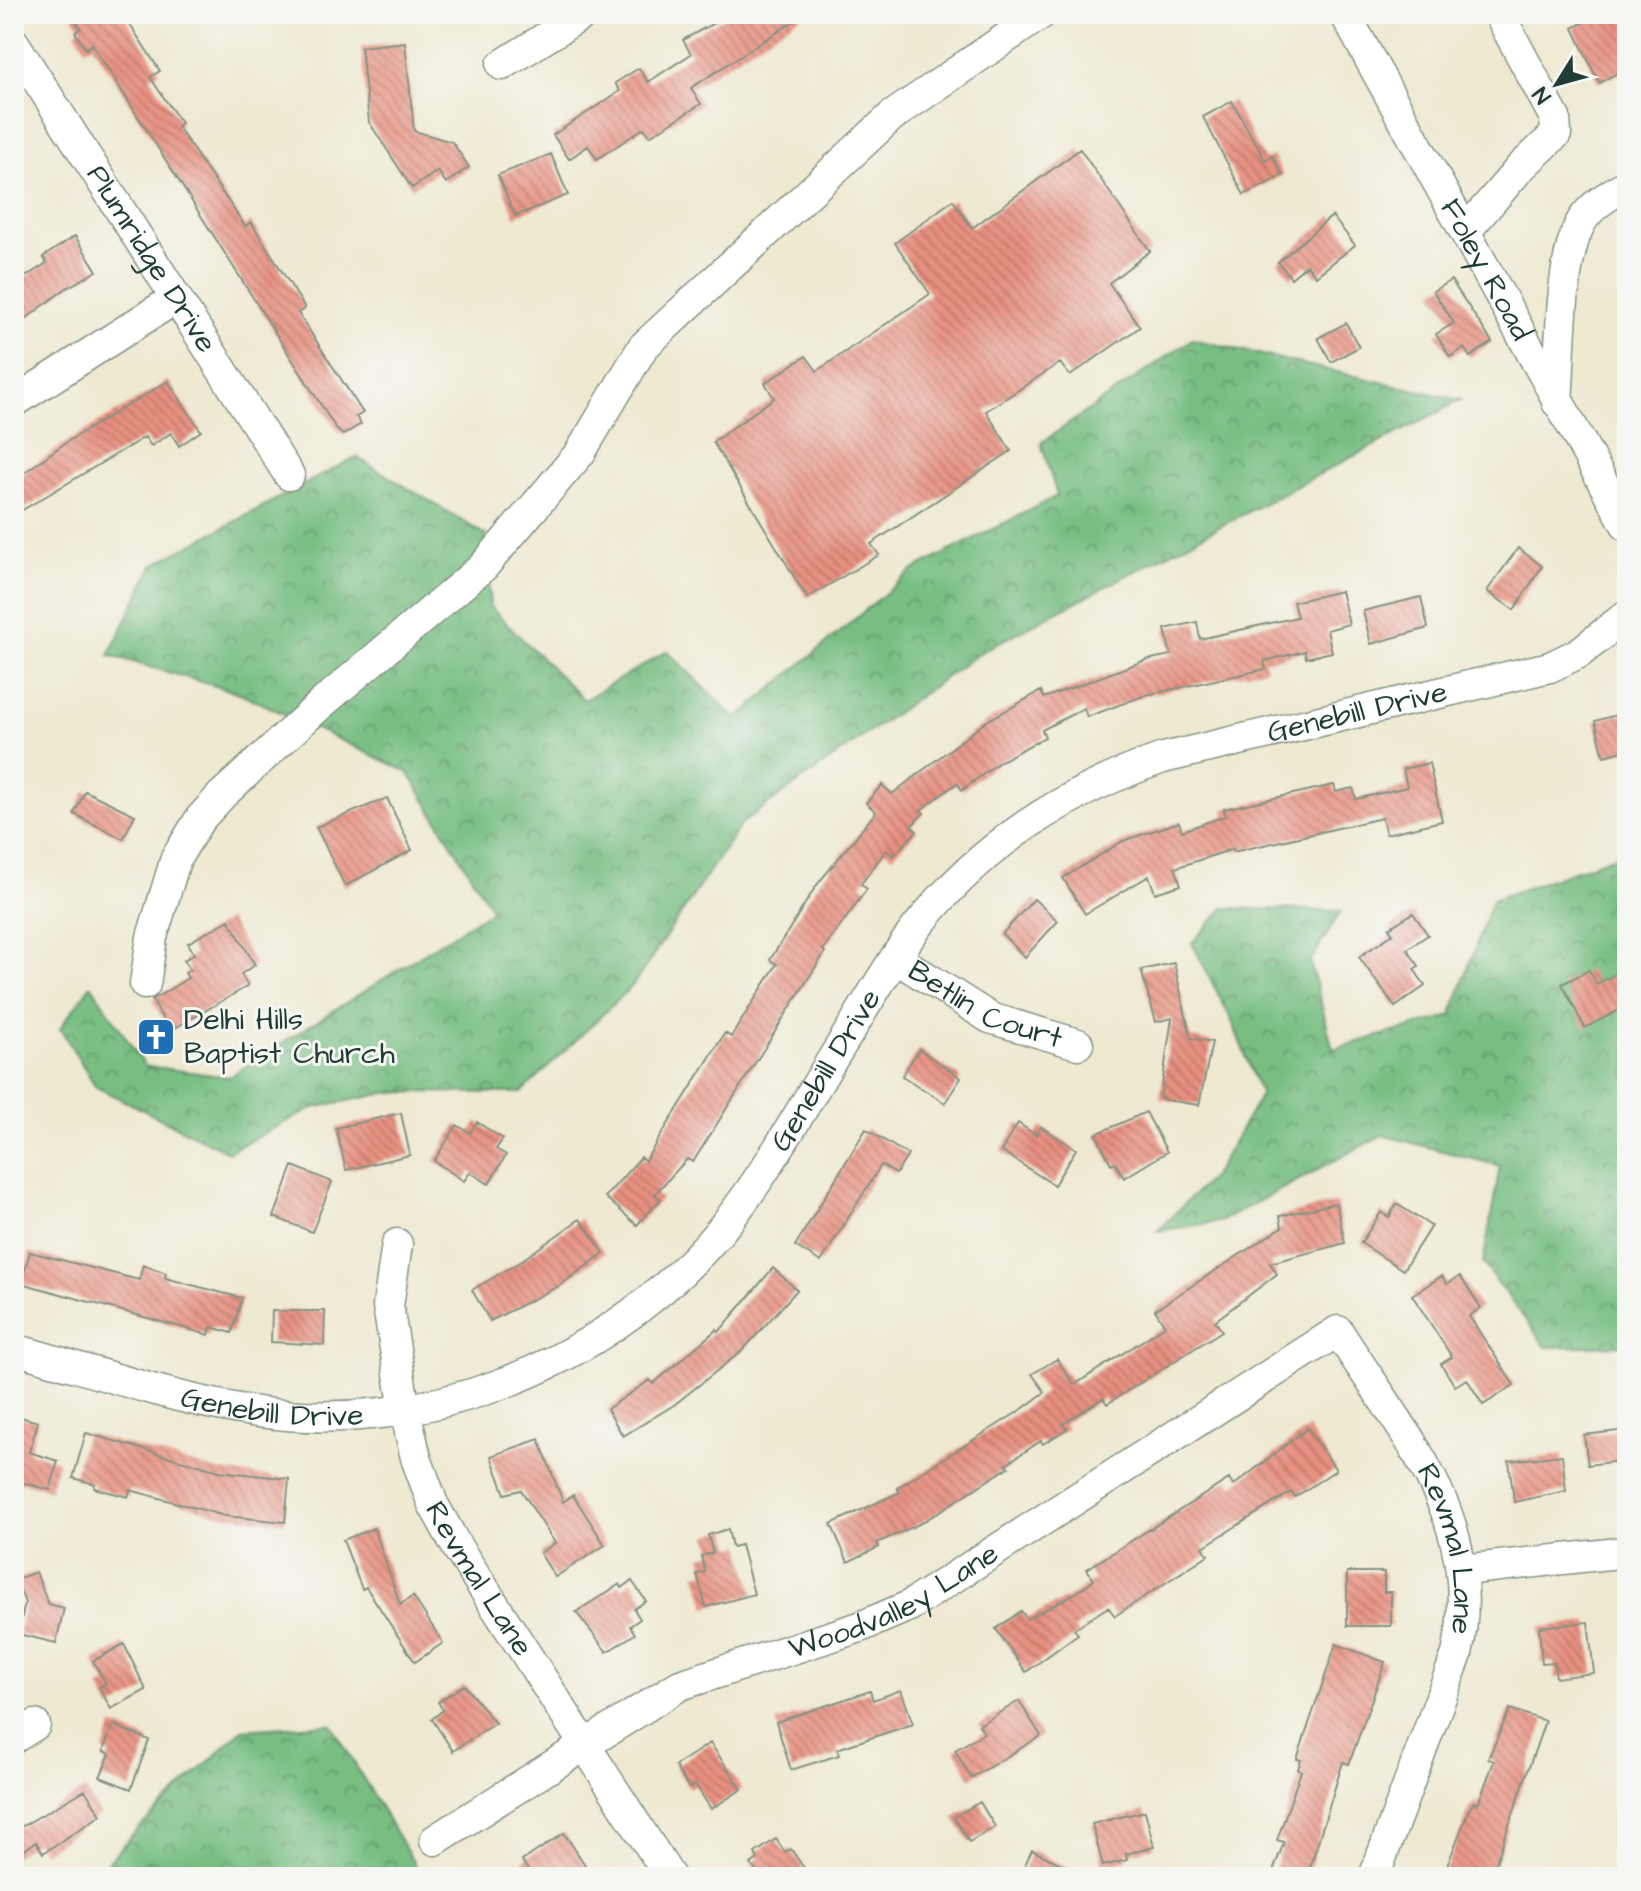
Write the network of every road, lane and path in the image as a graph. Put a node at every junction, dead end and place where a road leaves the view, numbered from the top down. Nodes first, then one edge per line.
1 (583, 14) edge
2 (1041, 14) edge
3 (1345, 14) edge
4 (1499, 14) edge
5 (14, 43) edge
6 (502, 65) dead end
7 (1627, 184) edge
8 (1465, 232) junction
9 (176, 298) junction
10 (14, 402) edge
11 (1557, 402) junction
12 (289, 475) dead end
13 (1627, 526) edge
14 (1627, 615) edge
15 (896, 958) junction
16 (145, 984) dead end
17 (1078, 1044) dead end
18 (397, 1244) dead end
19 (1338, 1331) joint
20 (14, 1349) edge
21 (405, 1410) junction
22 (1627, 1552) edge
23 (1463, 1570) junction
24 (584, 1744) junction
25 (435, 1840) dead end
26 (670, 1877) edge
27 (1374, 1877) edge

1 - 6 street
2 - 16 street
3 - 8 street, Foley Road
4 - 8 street
5 - 9 street, Plumridge Drive
7 - 11 street
8 - 11 street, Foley Road
9 - 10 street
9 - 12 street, Plumridge Drive
11 - 13 street, Foley Road
14 - 15 street, Genebill Drive
15 - 17 street, Betlin Court
15 - 21 street, Genebill Drive
18 - 21 street, Revmal Lane
19 - 23 street, Revmal Lane
19 - 24 street, Woodvalley Lane
20 - 21 street, Genebill Drive
21 - 24 street, Revmal Lane
22 - 23 street
23 - 27 street, Revmal Lane
24 - 25 street, Woodvalley Lane
24 - 26 street, Revmal Lane

